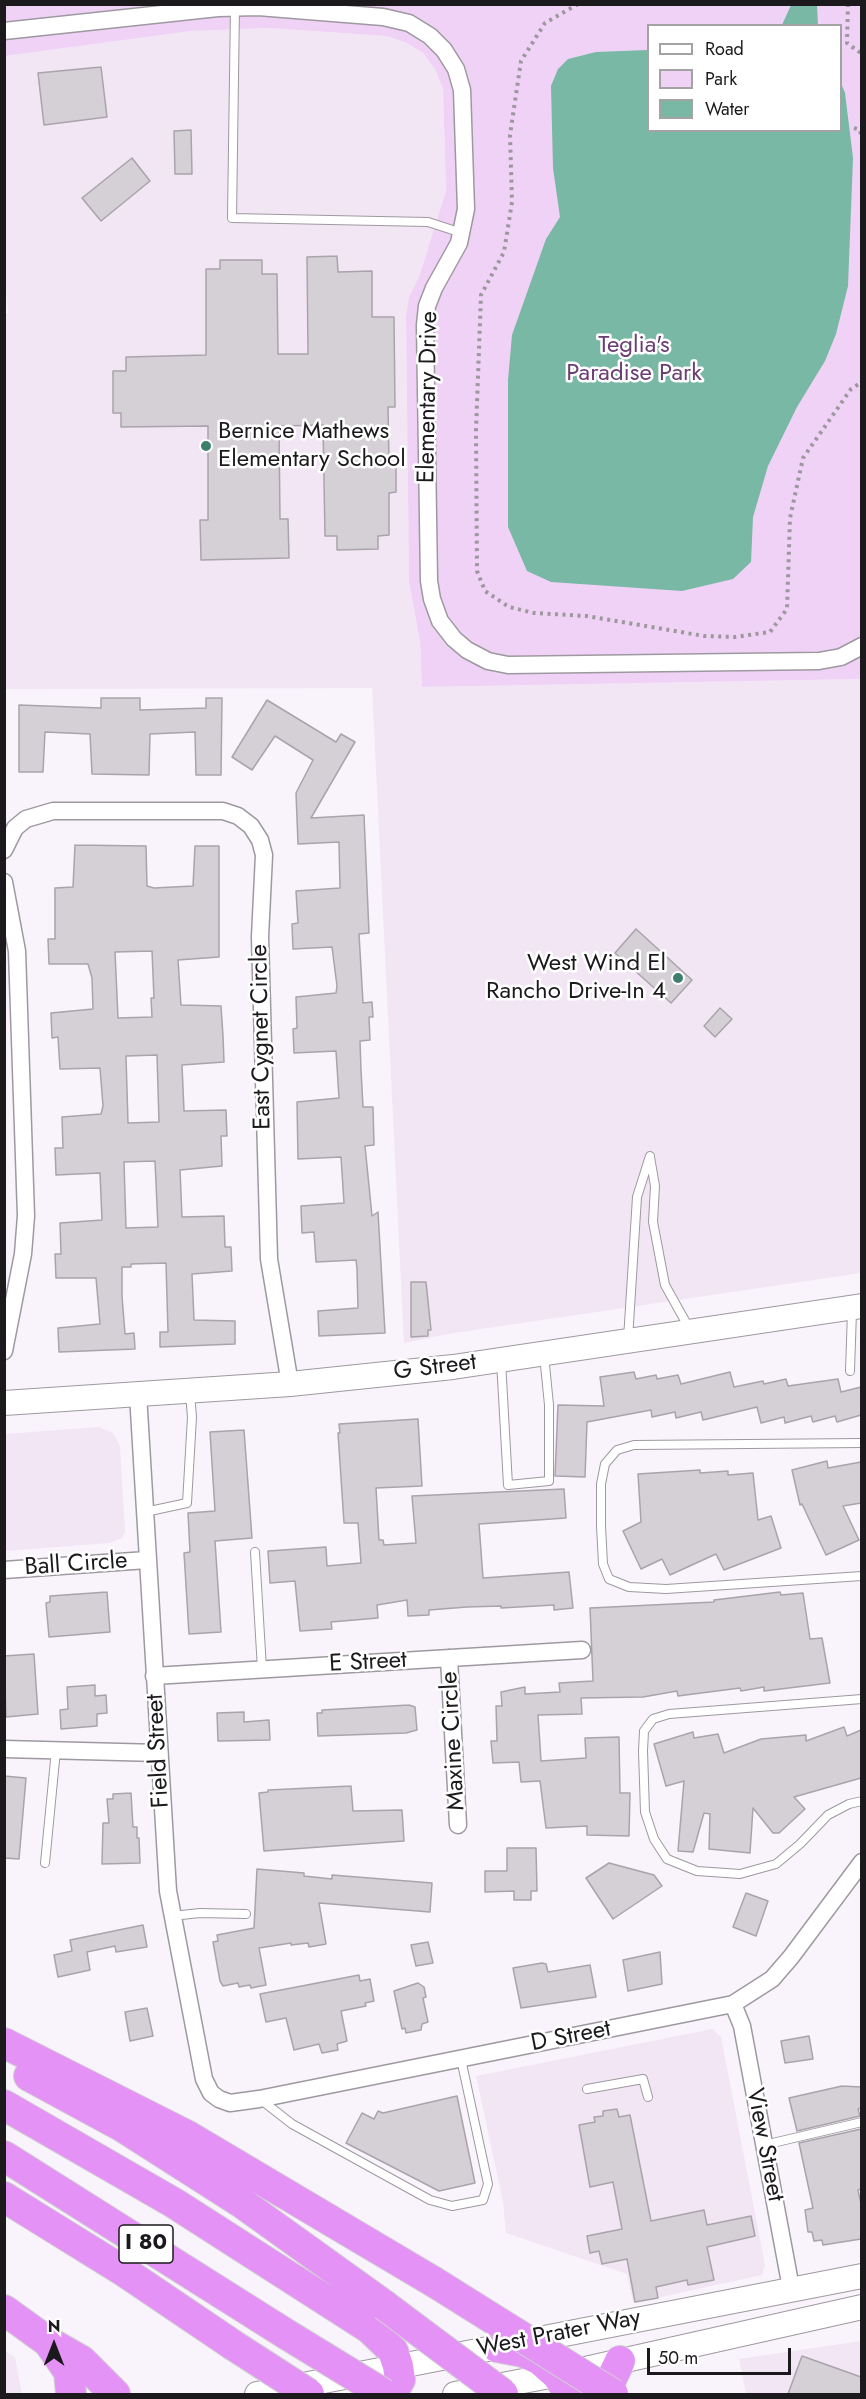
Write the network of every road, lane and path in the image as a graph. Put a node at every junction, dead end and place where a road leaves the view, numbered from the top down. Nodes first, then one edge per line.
1 (578, 4) edge
2 (848, 4) edge
3 (235, 8) junction
4 (4, 31) edge
5 (861, 54) edge
6 (854, 128) dead end
7 (861, 140) edge
8 (462, 233) junction
9 (861, 382) edge
10 (861, 646) edge
11 (4, 850) edge
12 (4, 882) edge
13 (857, 1306) edge
14 (691, 1332) junction
15 (628, 1341) junction
16 (4, 1351) edge
17 (543, 1354) junction
18 (501, 1361) junction
19 (850, 1371) dead end
20 (290, 1384) junction
21 (189, 1391) junction
22 (138, 1394) junction
23 (4, 1403) edge
24 (861, 1443) edge
25 (144, 1512) junction
26 (255, 1552) dead end
27 (147, 1560) junction
28 (4, 1570) edge
29 (861, 1576) edge
30 (582, 1650) dead end
31 (449, 1658) junction
32 (262, 1669) junction
33 (154, 1676) junction
34 (861, 1699) edge
35 (4, 1749) edge
36 (56, 1750) junction
37 (159, 1753) junction
38 (861, 1801) edge
39 (458, 1825) dead end
40 (861, 1862) edge
41 (45, 1863) dead end
42 (246, 1914) dead end
43 (172, 1916) junction
44 (733, 2004) junction
45 (4, 2043) edge
46 (461, 2059) junction
47 (4, 2064) edge
48 (587, 2089) dead end
49 (648, 2097) dead end
50 (219, 2099) joint
51 (259, 2099) junction
52 (4, 2105) edge
53 (861, 2122) edge
54 (764, 2145) junction
55 (4, 2156) edge
56 (4, 2197) edge
57 (861, 2276) edge
58 (791, 2288) junction
59 (861, 2307) edge
60 (4, 2310) edge
61 (861, 2316) edge
62 (812, 2317) junction
63 (47, 2341) junction
64 (497, 2347) junction
65 (621, 2361) junction
66 (398, 2366) junction
67 (564, 2385) edge
68 (71, 2394) edge
69 (115, 2394) edge
70 (257, 2394) edge
71 (309, 2394) edge
72 (384, 2394) edge
73 (391, 2394) edge
74 (455, 2394) edge
75 (503, 2394) edge
76 (607, 2394) edge
77 (614, 2394) edge

1 - 9 path
2 - 5 path
3 - 4 street, Elementary Drive
3 - 8 street, Elementary Drive
3 - 8 lane
6 - 7 path
8 - 10 street, Elementary Drive
11 - 20 street, East Cygnet Circle
12 - 16 street
13 - 14 main road, G Street
13 - 19 lane
14 - 15 main road, G Street
14 - 15 lane
15 - 17 main road, G Street
17 - 18 main road, G Street
17 - 18 lane
18 - 20 main road, G Street
20 - 21 main road, G Street
21 - 22 main road, G Street
21 - 25 lane
22 - 23 main road, G Street
22 - 25 street, Field Street
24 - 29 lane
25 - 27 street, Field Street
26 - 32 lane
27 - 28 street, Ball Circle
27 - 33 street, Field Street
30 - 31 street, E Street
31 - 32 street, E Street
31 - 39 street, Maxine Circle
32 - 33 street, E Street
33 - 37 street, Field Street
34 - 38 lane
35 - 36 street
36 - 37 street
36 - 41 lane
37 - 43 street, Field Street
40 - 44 street, D Street
42 - 43 lane
43 - 50 street, Field Street
44 - 46 street, D Street
44 - 54 street, View Street
45 - 77 highway, bridge
46 - 51 street, D Street
46 - 51 lane
47 - 75 highway, bridge
48 - 49 lane
50 - 51 street, D Street
52 - 66 highway
53 - 54 lane
54 - 58 street, View Street
55 - 72 highway, I 80, bridge
56 - 71 highway, I 80, bridge
57 - 58 main road, West Prater Way
58 - 64 main road, West Prater Way
59 - 62 main road, West Prater Way
60 - 63 highway
61 - 62 main road
62 - 65 main road, West Prater Way
63 - 68 highway
63 - 69 highway
64 - 66 main road, West Prater Way
64 - 67 highway
65 - 67 main road, West Prater Way
65 - 76 highway
66 - 70 main road, West Prater Way
66 - 73 highway
67 - 74 main road, West Prater Way

